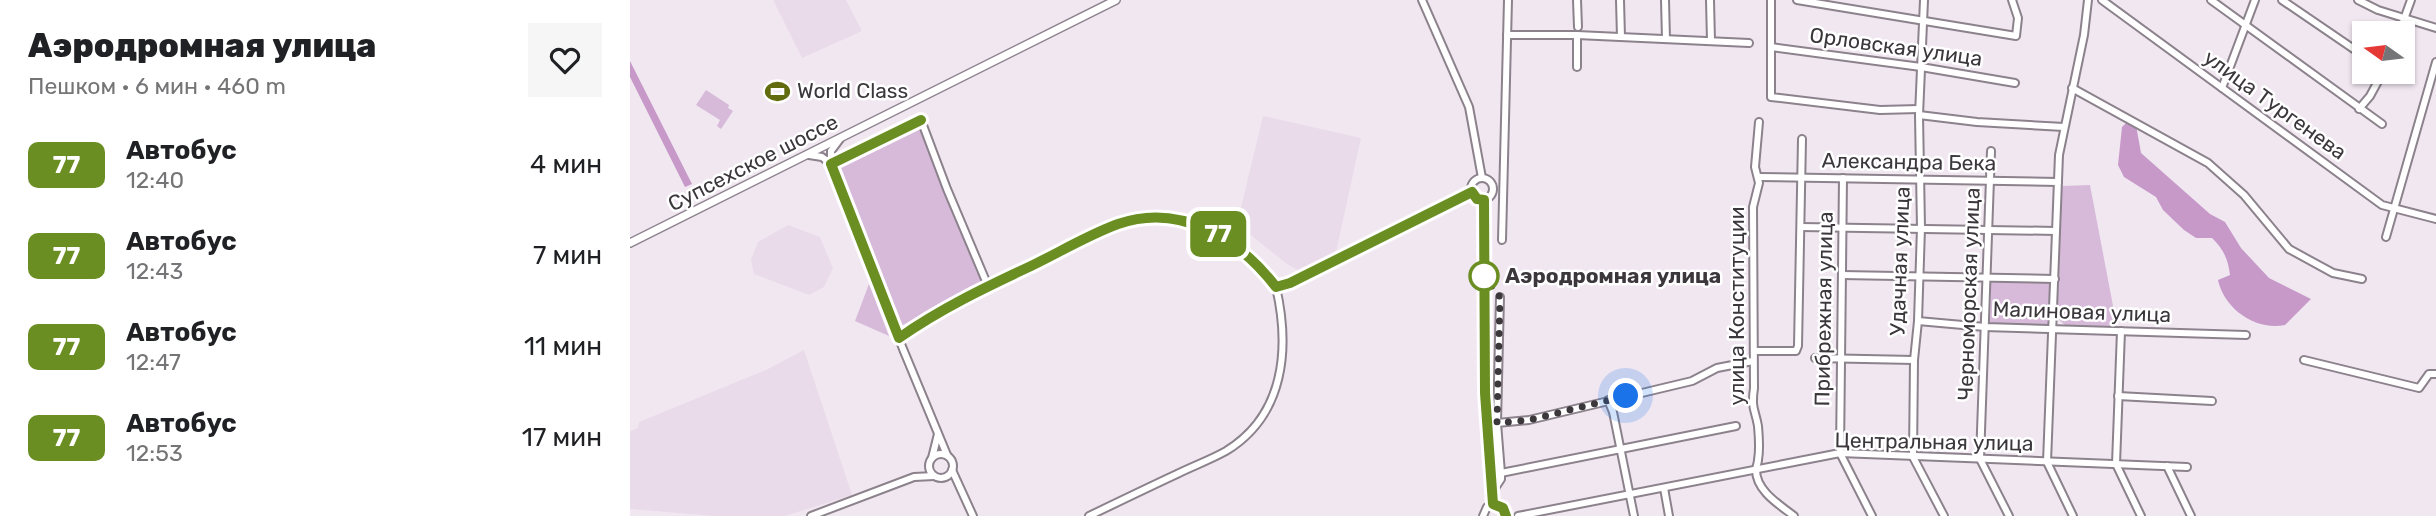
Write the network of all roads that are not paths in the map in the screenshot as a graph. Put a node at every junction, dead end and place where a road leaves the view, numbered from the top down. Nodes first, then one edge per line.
1 (1116, 0) edge
2 (1422, 0) edge
3 (1508, 0) edge
4 (1577, 0) edge
5 (1620, 0) edge
6 (1665, 0) edge
7 (1710, 0) edge
8 (1771, 0) edge
9 (1797, 0) edge
10 (1924, 0) edge
11 (2012, 0) edge
12 (2088, 0) edge
13 (2102, 0) edge
14 (2211, 0) edge
15 (2255, 0) edge
16 (2282, 0) edge
17 (2358, 0) edge
18 (2411, 0) edge
19 (2405, 19) junction
20 (1923, 20) junction
21 (2245, 23) junction
22 (1578, 26) dead end
23 (2436, 29) edge
24 (1507, 35) junction
25 (1577, 35) junction
26 (1621, 37) junction
27 (1666, 39) junction
28 (1711, 41) junction
29 (1749, 43) dead end
30 (1771, 47) junction
31 (2352, 48) edge
32 (2436, 62) edge
33 (1577, 67) dead end
34 (1921, 67) junction
35 (2015, 83) dead end
36 (2376, 84) edge
37 (2072, 88) junction
38 (2222, 88) junction
39 (2360, 109) junction
40 (1919, 112) junction
41 (1759, 122) dead end
42 (2382, 124) dead end
43 (2064, 127) junction
44 (840, 139) junction
45 (1802, 139) dead end
46 (1991, 151) dead end
47 (809, 155) junction
48 (831, 164) junction
49 (1759, 177) junction
50 (1801, 177) junction
51 (1482, 178) junction
52 (1843, 178) junction
53 (1920, 178) junction
54 (1990, 181) junction
55 (2058, 182) junction
56 (1472, 192) junction
57 (1484, 200) junction
58 (2393, 209) junction
59 (2436, 219) edge
60 (1801, 227) junction
61 (1842, 228) junction
62 (1920, 228) junction
63 (1988, 230) junction
64 (2056, 231) junction
65 (2386, 237) dead end
66 (1502, 240) dead end
67 (630, 243) edge
68 (1842, 275) junction
69 (1919, 275) junction
70 (1987, 278) junction
71 (2055, 279) junction
72 (2362, 279) dead end
73 (988, 286) junction
74 (1276, 287) junction
75 (1500, 297) dead end
76 (1918, 321) junction
77 (1985, 327) junction
78 (2052, 330) junction
79 (2121, 331) junction
80 (2246, 335) dead end
81 (899, 338) junction
82 (1754, 351) junction
83 (1815, 358) dead end
84 (1840, 359) junction
85 (1914, 360) junction
86 (2304, 360) dead end
87 (1752, 361) junction
88 (2436, 374) edge
89 (2118, 396) junction
90 (1608, 400) junction
91 (2212, 401) dead end
92 (1497, 423) junction
93 (1736, 426) dead end
94 (938, 434) junction
95 (1621, 448) junction
96 (1840, 453) junction
97 (947, 455) junction
98 (1913, 457) junction
99 (932, 458) junction
100 (1980, 459) junction
101 (2047, 462) junction
102 (2116, 464) junction
103 (929, 466) junction
104 (2167, 467) junction
105 (2187, 467) dead end
106 (952, 470) junction
107 (1755, 470) junction
108 (1501, 473) junction
109 (914, 477) junction
110 (937, 477) junction
111 (961, 488) junction
112 (1664, 488) junction
113 (1493, 492) junction
114 (1630, 496) junction
115 (1493, 504) junction
116 (1567, 507) junction
117 (811, 516) edge
118 (973, 516) edge
119 (1089, 516) edge
120 (1483, 516) edge
121 (1506, 516) edge
122 (1518, 516) edge
123 (1569, 516) edge
124 (1634, 516) edge
125 (1669, 516) edge
126 (1794, 516) edge
127 (1872, 516) edge
128 (1944, 516) edge
129 (2009, 516) edge
130 (2073, 516) edge
131 (2141, 516) edge
132 (2191, 516) edge

1 - 44 main road, Супсехское шоссе
2 - 51 street
3 - 24 street
4 - 22 street
5 - 26 street
6 - 27 street
7 - 28 street
8 - 30 street
9 - 20 street
10 - 20 street, Удачная улица
11 - 20 street
12 - 37 street
13 - 38 street, улица Тургенева
14 - 21 street
15 - 21 street
16 - 31 street
17 - 19 street
18 - 19 street
19 - 23 street
20 - 34 street, Удачная улица
21 - 38 street
21 - 39 street
24 - 25 street
24 - 66 street
25 - 26 street
25 - 33 street
26 - 27 street
27 - 28 street
28 - 29 street
30 - 34 street, Орловская улица
30 - 40 street
32 - 58 street
34 - 35 street, Орловская улица
34 - 40 street, Удачная улица
36 - 39 street
37 - 43 street
37 - 72 street
38 - 58 street, улица Тургенева
39 - 42 street
40 - 43 street
40 - 53 street, Удачная улица
41 - 49 street, улица Конституции
43 - 55 street
44 - 47 main road, Супсехское шоссе
44 - 48 street
45 - 50 street
46 - 54 street, Черноморская улица
47 - 48 street
47 - 67 main road, Супсехское шоссе
48 - 73 street
48 - 81 street
49 - 50 street, Александра Бека
49 - 82 street, улица Конституции
50 - 52 street, Александра Бека
50 - 60 street
51 - 56 street
51 - 57 street
52 - 53 street, Александра Бека
52 - 61 street, Прибрежная улица
53 - 54 street, Александра Бека
53 - 62 street, Удачная улица
54 - 55 street, Александра Бека
54 - 63 street, Черноморская улица
55 - 64 street
56 - 57 street
56 - 74 street
57 - 113 street
58 - 59 street, улица Тургенева
58 - 65 street
60 - 61 street
60 - 82 street
61 - 62 street
61 - 68 street, Прибрежная улица
62 - 63 street
62 - 69 street, Удачная улица
63 - 64 street
63 - 70 street, Черноморская улица
64 - 71 street
68 - 69 street
68 - 84 street, Прибрежная улица
69 - 70 street
69 - 76 street, Удачная улица
70 - 71 street
70 - 77 street, Черноморская улица
71 - 78 street
73 - 74 street
73 - 81 street
74 - 119 street
75 - 92 street
76 - 77 street, Малиновая улица
76 - 85 street, Удачная улица
77 - 78 street, Малиновая улица
77 - 100 street, Черноморская улица
78 - 79 street, Малиновая улица
78 - 101 street
79 - 80 street, Малиновая улица
79 - 89 street
81 - 94 street
82 - 87 street, улица Конституции
83 - 84 street
84 - 85 street
84 - 96 street, Прибрежная улица
85 - 98 street, Удачная улица
86 - 88 street
87 - 90 street
87 - 107 street, улица Конституции
89 - 91 street
89 - 102 street
90 - 92 street
90 - 95 street
92 - 108 street
93 - 95 street
94 - 97 street
94 - 99 street
95 - 108 street
95 - 114 street
96 - 98 street, Центральная улица
96 - 107 street, Центральная улица
96 - 127 street, Прибрежная улица
97 - 99 street
97 - 106 street
98 - 100 street, Центральная улица
98 - 128 street, Удачная улица
99 - 103 street
100 - 101 street, Центральная улица
100 - 129 street, Черноморская улица
101 - 102 street, Центральная улица
101 - 130 street
102 - 104 street, Центральная улица
102 - 131 street
103 - 109 street
103 - 110 street
104 - 105 street, Центральная улица
104 - 132 street
106 - 110 street
106 - 111 street
107 - 112 street, Центральная улица
107 - 126 street
108 - 113 street
109 - 110 street
109 - 117 street
110 - 111 street
111 - 118 street
112 - 114 street, Центральная улица
112 - 125 street
113 - 115 street
114 - 116 street, Центральная улица
114 - 124 street
115 - 120 street
115 - 121 street
116 - 122 street, Центральная улица
116 - 123 street

